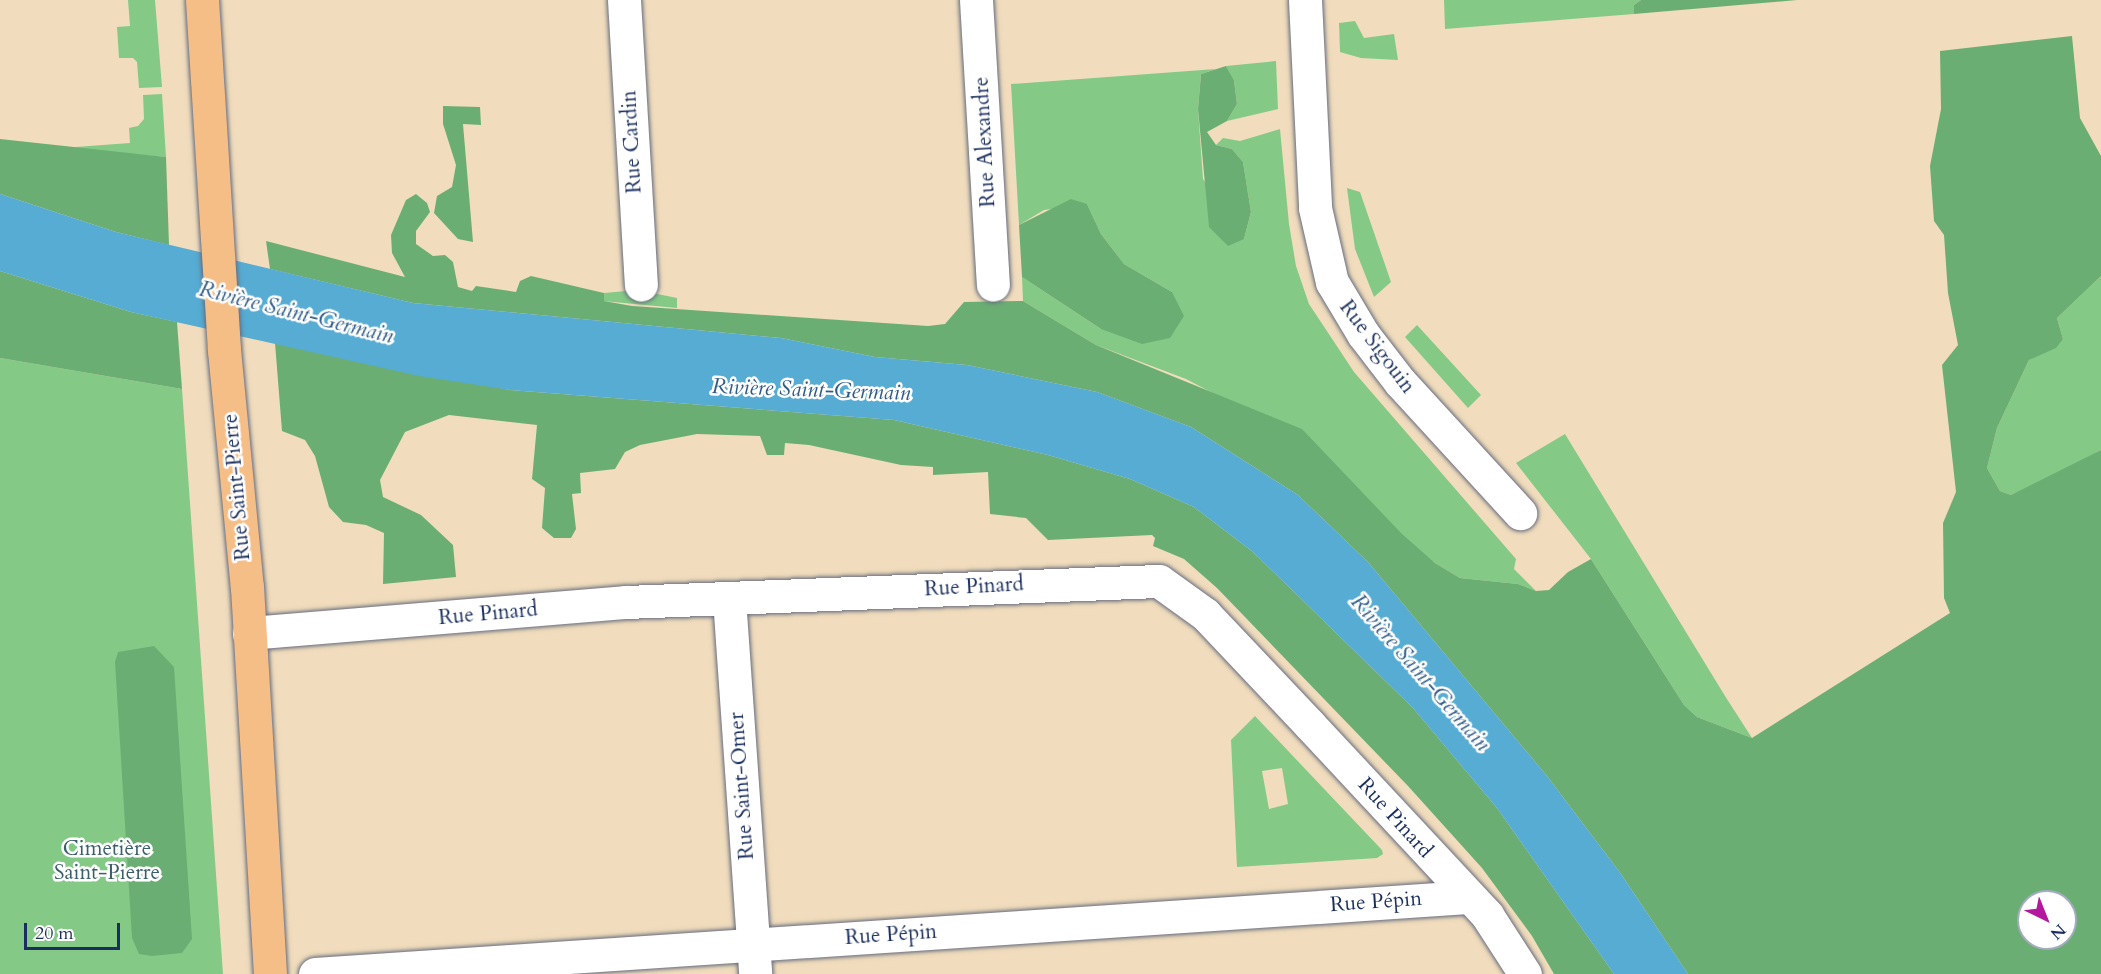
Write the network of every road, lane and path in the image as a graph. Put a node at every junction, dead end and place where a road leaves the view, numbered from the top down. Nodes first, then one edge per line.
1 (202, 0) edge
2 (624, 0) edge
3 (976, 0) edge
4 (1305, 0) edge
5 (641, 284) dead end
6 (993, 284) dead end
7 (1520, 513) dead end
8 (729, 597) junction
9 (249, 633) junction
10 (1467, 897) junction
11 (754, 959) edge
12 (270, 974) edge
13 (315, 974) edge
14 (1525, 974) edge

1 - 9 main road, Rue Saint-Pierre
2 - 5 street, Rue Cardin
3 - 6 street, Rue Alexandre
4 - 7 street, Rue Sigouin
8 - 9 street, Rue Pinard
8 - 10 street, Rue Pinard
8 - 11 street, Rue Saint-Omer
9 - 12 main road, Rue Saint-Pierre
10 - 11 street, Rue Pépin
10 - 14 street, Rue Pinard
11 - 13 street, Rue Pépin

